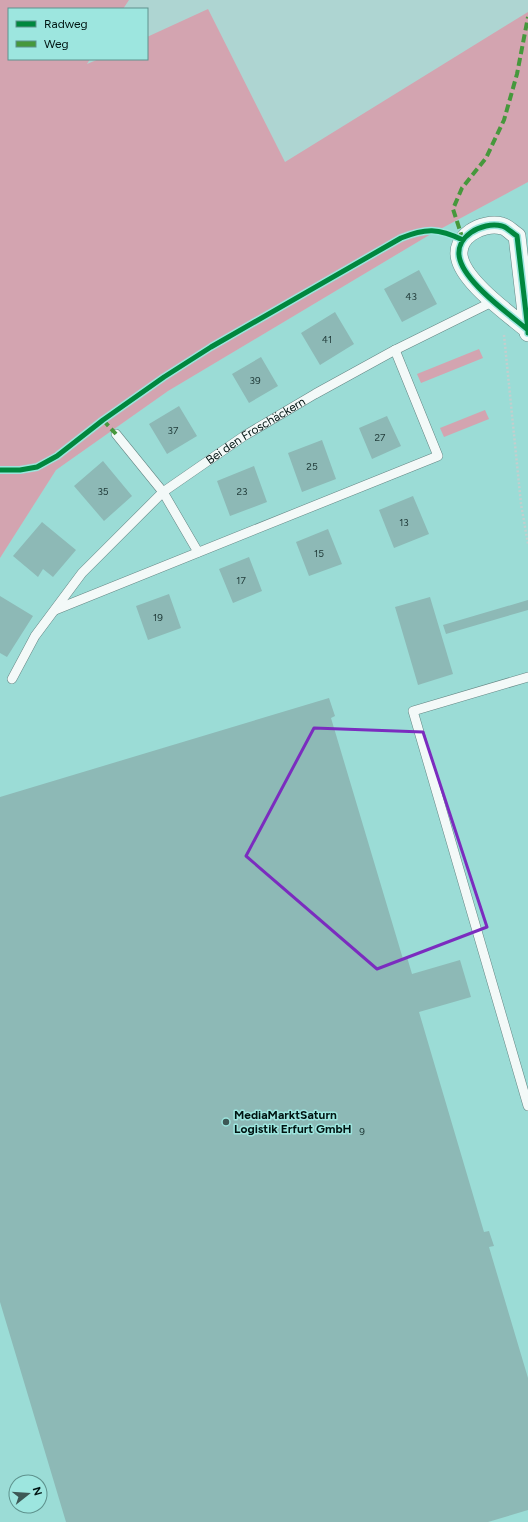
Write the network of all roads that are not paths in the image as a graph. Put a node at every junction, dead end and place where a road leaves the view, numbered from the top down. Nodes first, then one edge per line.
1 (497, 304) junction
2 (528, 332) edge
3 (395, 350) junction
4 (116, 434) dead end
5 (163, 492) junction
6 (198, 552) junction
7 (54, 610) junction
8 (528, 677) edge
9 (12, 679) dead end
10 (528, 1106) edge

1 - 2 street
1 - 2 street
1 - 3 lane, Bei den Froschäckern
3 - 5 lane, Bei den Froschäckern
3 - 6 lane
4 - 5 lane
5 - 6 lane
5 - 7 lane, Bei den Froschäckern
6 - 7 lane
7 - 9 lane, Bei den Froschäckern
8 - 10 lane

